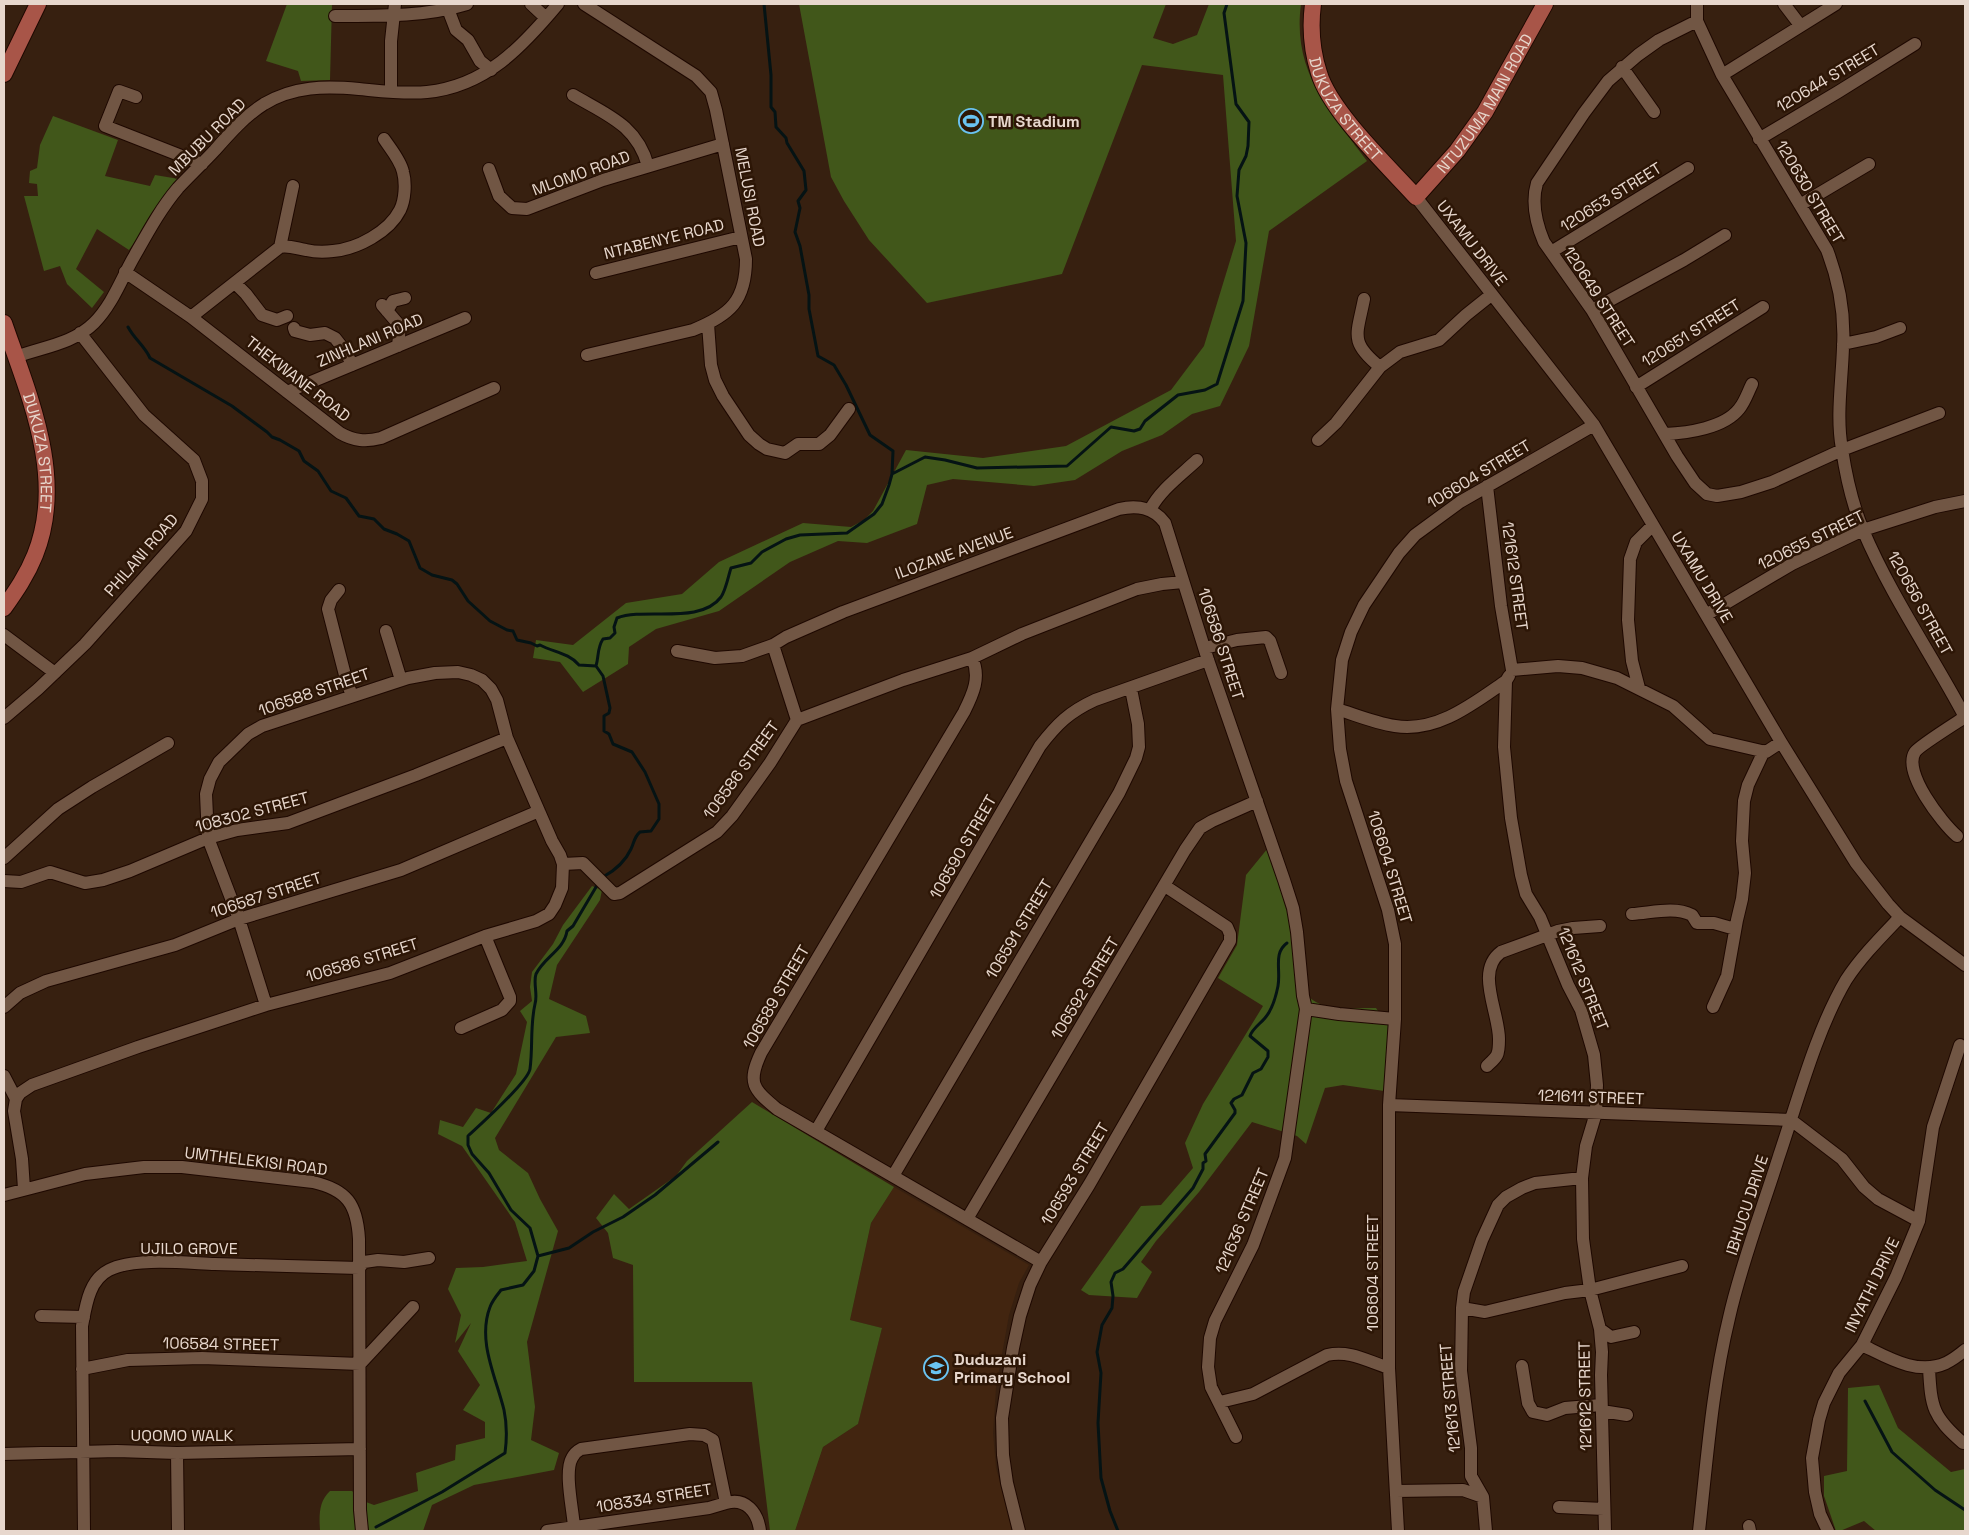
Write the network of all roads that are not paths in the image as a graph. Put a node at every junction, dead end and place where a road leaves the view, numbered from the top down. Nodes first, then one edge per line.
1 (38, 4) edge
2 (467, 4) edge
3 (531, 4) edge
4 (558, 4) edge
5 (584, 4) edge
6 (1313, 4) edge
7 (1545, 4) edge
8 (1696, 4) edge
9 (1784, 4) edge
10 (1836, 4) edge
11 (448, 9) junction
12 (394, 10) edge
13 (335, 16) dead end
14 (546, 18) junction
15 (1697, 21) junction
16 (1800, 25) junction
17 (1915, 44) dead end
18 (1622, 67) junction
19 (491, 70) junction
20 (4, 74) edge
21 (1722, 75) junction
22 (391, 92) junction
23 (573, 95) dead end
24 (136, 97) dead end
25 (1654, 112) dead end
26 (384, 138) dead end
27 (1759, 138) junction
28 (723, 144) junction
29 (202, 164) junction
30 (1869, 164) dead end
31 (648, 166) junction
32 (1688, 168) dead end
33 (489, 169) dead end
34 (293, 186) dead end
35 (1416, 197) junction
36 (1800, 205) junction
37 (1725, 235) dead end
38 (741, 237) junction
39 (280, 247) junction
40 (1551, 252) junction
41 (125, 272) junction
42 (596, 273) dead end
43 (235, 283) junction
44 (1491, 295) junction
45 (405, 298) dead end
46 (1364, 299) dead end
47 (1763, 307) dead end
48 (1592, 310) junction
49 (287, 316) dead end
50 (192, 317) junction
51 (465, 318) dead end
52 (4, 323) edge
53 (708, 324) junction
54 (400, 326) junction
55 (294, 328) dead end
56 (1900, 328) dead end
57 (80, 333) junction
58 (413, 340) junction
59 (1844, 344) junction
60 (398, 346) junction
61 (587, 355) dead end
62 (16, 357) junction
63 (352, 365) junction
64 (1380, 366) junction
65 (1752, 384) dead end
66 (1636, 387) junction
67 (494, 388) dead end
68 (287, 392) junction
69 (849, 409) dead end
70 (1938, 413) dead end
71 (1594, 425) junction
72 (1665, 434) junction
73 (1318, 440) dead end
74 (1842, 450) junction
75 (1197, 460) dead end
76 (1486, 486) junction
77 (1965, 501) edge
78 (1150, 510) junction
79 (1652, 526) junction
80 (1863, 530) junction
81 (1183, 582) junction
82 (339, 590) dead end
83 (4, 608) edge
84 (1706, 615) junction
85 (386, 630) dead end
86 (4, 636) edge
87 (773, 645) junction
88 (676, 651) dead end
89 (1206, 654) junction
90 (972, 658) junction
91 (55, 673) junction
92 (1281, 674) dead end
93 (1509, 675) junction
94 (401, 680) junction
95 (1640, 688) junction
96 (1131, 689) junction
97 (352, 696) junction
98 (1337, 709) junction
99 (1965, 717) edge
100 (4, 718) edge
101 (797, 720) junction
102 (507, 738) junction
103 (1780, 742) junction
104 (168, 744) dead end
105 (1764, 751) junction
106 (1257, 801) junction
107 (539, 811) junction
108 (1957, 836) dead end
109 (208, 838) junction
110 (4, 858) edge
111 (563, 864) junction
112 (4, 880) edge
113 (1165, 886) junction
114 (1632, 914) dead end
115 (1900, 917) junction
116 (239, 919) junction
117 (1600, 926) dead end
118 (1735, 929) junction
119 (485, 936) junction
120 (1548, 936) junction
121 (1965, 965) edge
122 (266, 1005) junction
123 (4, 1007) edge
124 (1713, 1007) dead end
125 (1306, 1009) junction
126 (1395, 1019) junction
127 (460, 1028) dead end
128 (1960, 1045) dead end
129 (1487, 1066) dead end
130 (4, 1076) edge
131 (16, 1099) junction
132 (1390, 1105) junction
133 (1596, 1113) junction
134 (1791, 1120) junction
135 (816, 1131) junction
136 (893, 1176) junction
137 (1582, 1178) junction
138 (24, 1189) junction
139 (4, 1195) edge
140 (967, 1220) junction
141 (1919, 1221) junction
142 (429, 1258) dead end
143 (1041, 1262) junction
144 (1682, 1266) dead end
145 (359, 1268) junction
146 (1590, 1290) junction
147 (413, 1307) dead end
148 (1462, 1308) junction
149 (42, 1316) dead end
150 (84, 1318) junction
151 (1600, 1329) junction
152 (1634, 1332) dead end
153 (1862, 1345) junction
154 (1965, 1350) edge
155 (360, 1364) junction
156 (1522, 1366) dead end
157 (1389, 1368) junction
158 (1929, 1368) junction
159 (82, 1369) junction
160 (1220, 1402) junction
161 (1602, 1408) junction
162 (1627, 1415) dead end
163 (1236, 1437) dead end
164 (1963, 1443) dead end
165 (360, 1449) junction
166 (83, 1452) junction
167 (176, 1453) junction
168 (4, 1454) edge
169 (1470, 1476) junction
170 (1463, 1490) junction
171 (1396, 1491) junction
172 (1483, 1497) junction
173 (726, 1503) junction
174 (1559, 1507) dead end
175 (1604, 1509) junction
176 (574, 1527) junction
177 (84, 1531) edge
178 (178, 1531) edge
179 (362, 1531) edge
180 (547, 1531) edge
181 (760, 1531) edge
182 (1019, 1531) edge
183 (1398, 1531) edge
184 (1486, 1531) edge
185 (1605, 1531) edge
186 (1699, 1531) edge
187 (1828, 1531) edge

1 - 20 main road
2 - 11 street
3 - 14 street
4 - 14 street, MBUBU ROAD
5 - 28 street, MELUSI ROAD
6 - 35 main road, DUKUZA STREET
7 - 35 main road, NTUZUMA MAIN ROAD
8 - 15 street, 120630 STREET
9 - 16 street
10 - 16 street
11 - 12 street
11 - 19 street
12 - 13 street
12 - 22 street
14 - 19 street, MBUBU ROAD
15 - 18 street, 120649 STREET
15 - 21 street, 120630 STREET
16 - 21 street
17 - 27 street, 120644 STREET
18 - 25 street
18 - 40 street, 120649 STREET
19 - 22 street, MBUBU ROAD
21 - 27 street, 120630 STREET
22 - 29 street, MBUBU ROAD
23 - 31 street, MLOMO ROAD
24 - 29 street
26 - 39 street
27 - 36 street, 120630 STREET
28 - 31 street, MLOMO ROAD
28 - 38 street, MELUSI ROAD
29 - 41 street, MBUBU ROAD
30 - 36 street
31 - 33 street, MLOMO ROAD
32 - 40 street, 120653 STREET
34 - 39 street
35 - 44 street, UXAMU DRIVE
36 - 59 street, 120630 STREET
37 - 48 street
38 - 42 street, NTABENYE ROAD
38 - 53 street, MELUSI ROAD
39 - 43 street
40 - 48 street, 120649 STREET
41 - 50 street, THEKWANE ROAD
41 - 57 street, MBUBU ROAD
43 - 49 street
43 - 50 street
44 - 64 street
44 - 71 street, UXAMU DRIVE
45 - 54 street
46 - 64 street
47 - 66 street, 120651 STREET
48 - 66 street, 120649 STREET
50 - 68 street, THEKWANE ROAD
51 - 58 street, ZINHLANI ROAD
52 - 62 main road, DUKUZA STREET
53 - 61 street, MELUSI ROAD
53 - 69 street
54 - 58 street
54 - 60 street
55 - 63 street
56 - 59 street
57 - 62 street, MBUBU ROAD
57 - 91 street, PHILANI ROAD
58 - 60 street, ZINHLANI ROAD
59 - 74 street, 120630 STREET
60 - 63 street, ZINHLANI ROAD
62 - 83 main road, DUKUZA STREET
63 - 68 street, ZINHLANI ROAD
64 - 73 street
65 - 72 street
66 - 72 street, 120649 STREET
67 - 68 street, THEKWANE ROAD
70 - 74 street, 120649 STREET
71 - 76 street, 106604 STREET
71 - 79 street, UXAMU DRIVE
72 - 74 street, 120649 STREET
74 - 80 street, 120630 STREET
75 - 78 street
76 - 93 street, 121612 STREET
76 - 98 street, 106604 STREET
77 - 80 street, 120655 STREET
78 - 81 street
78 - 87 street, ILOZANE AVENUE
79 - 84 street, UXAMU DRIVE
79 - 95 street
80 - 84 street, 120655 STREET
80 - 99 street, 120656 STREET
81 - 89 street, 106586 STREET
81 - 90 street, 106586 STREET
82 - 97 street
84 - 103 street, UXAMU DRIVE
85 - 94 street
86 - 91 street
87 - 88 street, ILOZANE AVENUE
87 - 101 street
89 - 92 street, 106590 STREET
89 - 96 street, 106590 STREET
89 - 106 street, 106586 STREET
90 - 101 street, 106586 STREET
90 - 135 street, 106589 STREET
91 - 100 street, PHILANI ROAD
93 - 95 street
93 - 98 street
93 - 120 street, 121612 STREET
94 - 97 street, 106588 STREET
94 - 102 street, 106588 STREET
95 - 105 street
96 - 135 street, 106590 STREET
96 - 136 street, 106591 STREET
97 - 109 street, 106588 STREET
98 - 126 street, 106604 STREET
99 - 108 street
101 - 111 street, 106586 STREET
102 - 107 street, 106588 STREET
102 - 109 street, 108302 STREET
103 - 105 street
103 - 115 street, UXAMU DRIVE
104 - 110 street
105 - 118 street
106 - 113 street, 106592 STREET
106 - 125 street, 106586 STREET
107 - 111 street, 106588 STREET
107 - 116 street, 106587 STREET
109 - 112 street, 108302 STREET
109 - 116 street, 106588 STREET
111 - 119 street, 106586 STREET
113 - 140 street, 106592 STREET
113 - 143 street, 106593 STREET
114 - 118 street
115 - 121 street, UXAMU DRIVE
115 - 134 street, IBHUCU DRIVE
116 - 122 street, 106588 STREET
116 - 123 street, 106587 STREET
117 - 120 street
118 - 124 street
119 - 122 street, 106586 STREET
119 - 127 street
120 - 129 street
120 - 133 street, 121612 STREET
122 - 131 street, 106586 STREET
125 - 126 street
125 - 160 street, 121636 STREET
126 - 132 street, 106604 STREET
128 - 141 street, INYATHI DRIVE
130 - 131 street
131 - 138 street
132 - 133 street, 121611 STREET
132 - 157 street, 106604 STREET
133 - 134 street, 121611 STREET
133 - 137 street, 121612 STREET
134 - 141 street
134 - 186 street, IBHUCU DRIVE
135 - 136 street, 106589 STREET
136 - 140 street, 106589 STREET
137 - 146 street, 121612 STREET
137 - 148 street, 121613 STREET
138 - 139 street, UMTHELEKISI ROAD
138 - 145 street, UMTHELEKISI ROAD
140 - 143 street, 106589 STREET
141 - 153 street, INYATHI DRIVE
142 - 145 street
143 - 182 street, 106593 STREET
144 - 146 street
145 - 150 street, UJILO GROVE
145 - 155 street, UMTHELEKISI ROAD
146 - 148 street
146 - 151 street, 121612 STREET
147 - 155 street
148 - 169 street, 121613 STREET
149 - 150 street
150 - 159 street, UJILO GROVE
151 - 152 street
151 - 161 street, 121612 STREET
153 - 158 street
153 - 187 street, INYATHI DRIVE
154 - 158 street
155 - 159 street, 106584 STREET
155 - 165 street, UMTHELEKISI ROAD
156 - 161 street
157 - 160 street
157 - 171 street, 106604 STREET
158 - 164 street
159 - 166 street, UJILO GROVE
160 - 163 street, 121636 STREET
161 - 162 street
161 - 175 street, 121612 STREET
165 - 167 street, UQOMO WALK
165 - 179 street, UMTHELEKISI ROAD
166 - 167 street, UQOMO WALK
166 - 168 street, UQOMO WALK
166 - 177 street, UJILO GROVE
167 - 178 street
169 - 170 street
169 - 172 street
170 - 171 street
170 - 172 street
171 - 183 street, 106604 STREET
172 - 184 street
173 - 176 street, 108334 STREET
173 - 176 street, 108334 STREET
173 - 181 street
174 - 175 street
175 - 185 street, 121612 STREET
176 - 180 street, 108334 STREET

